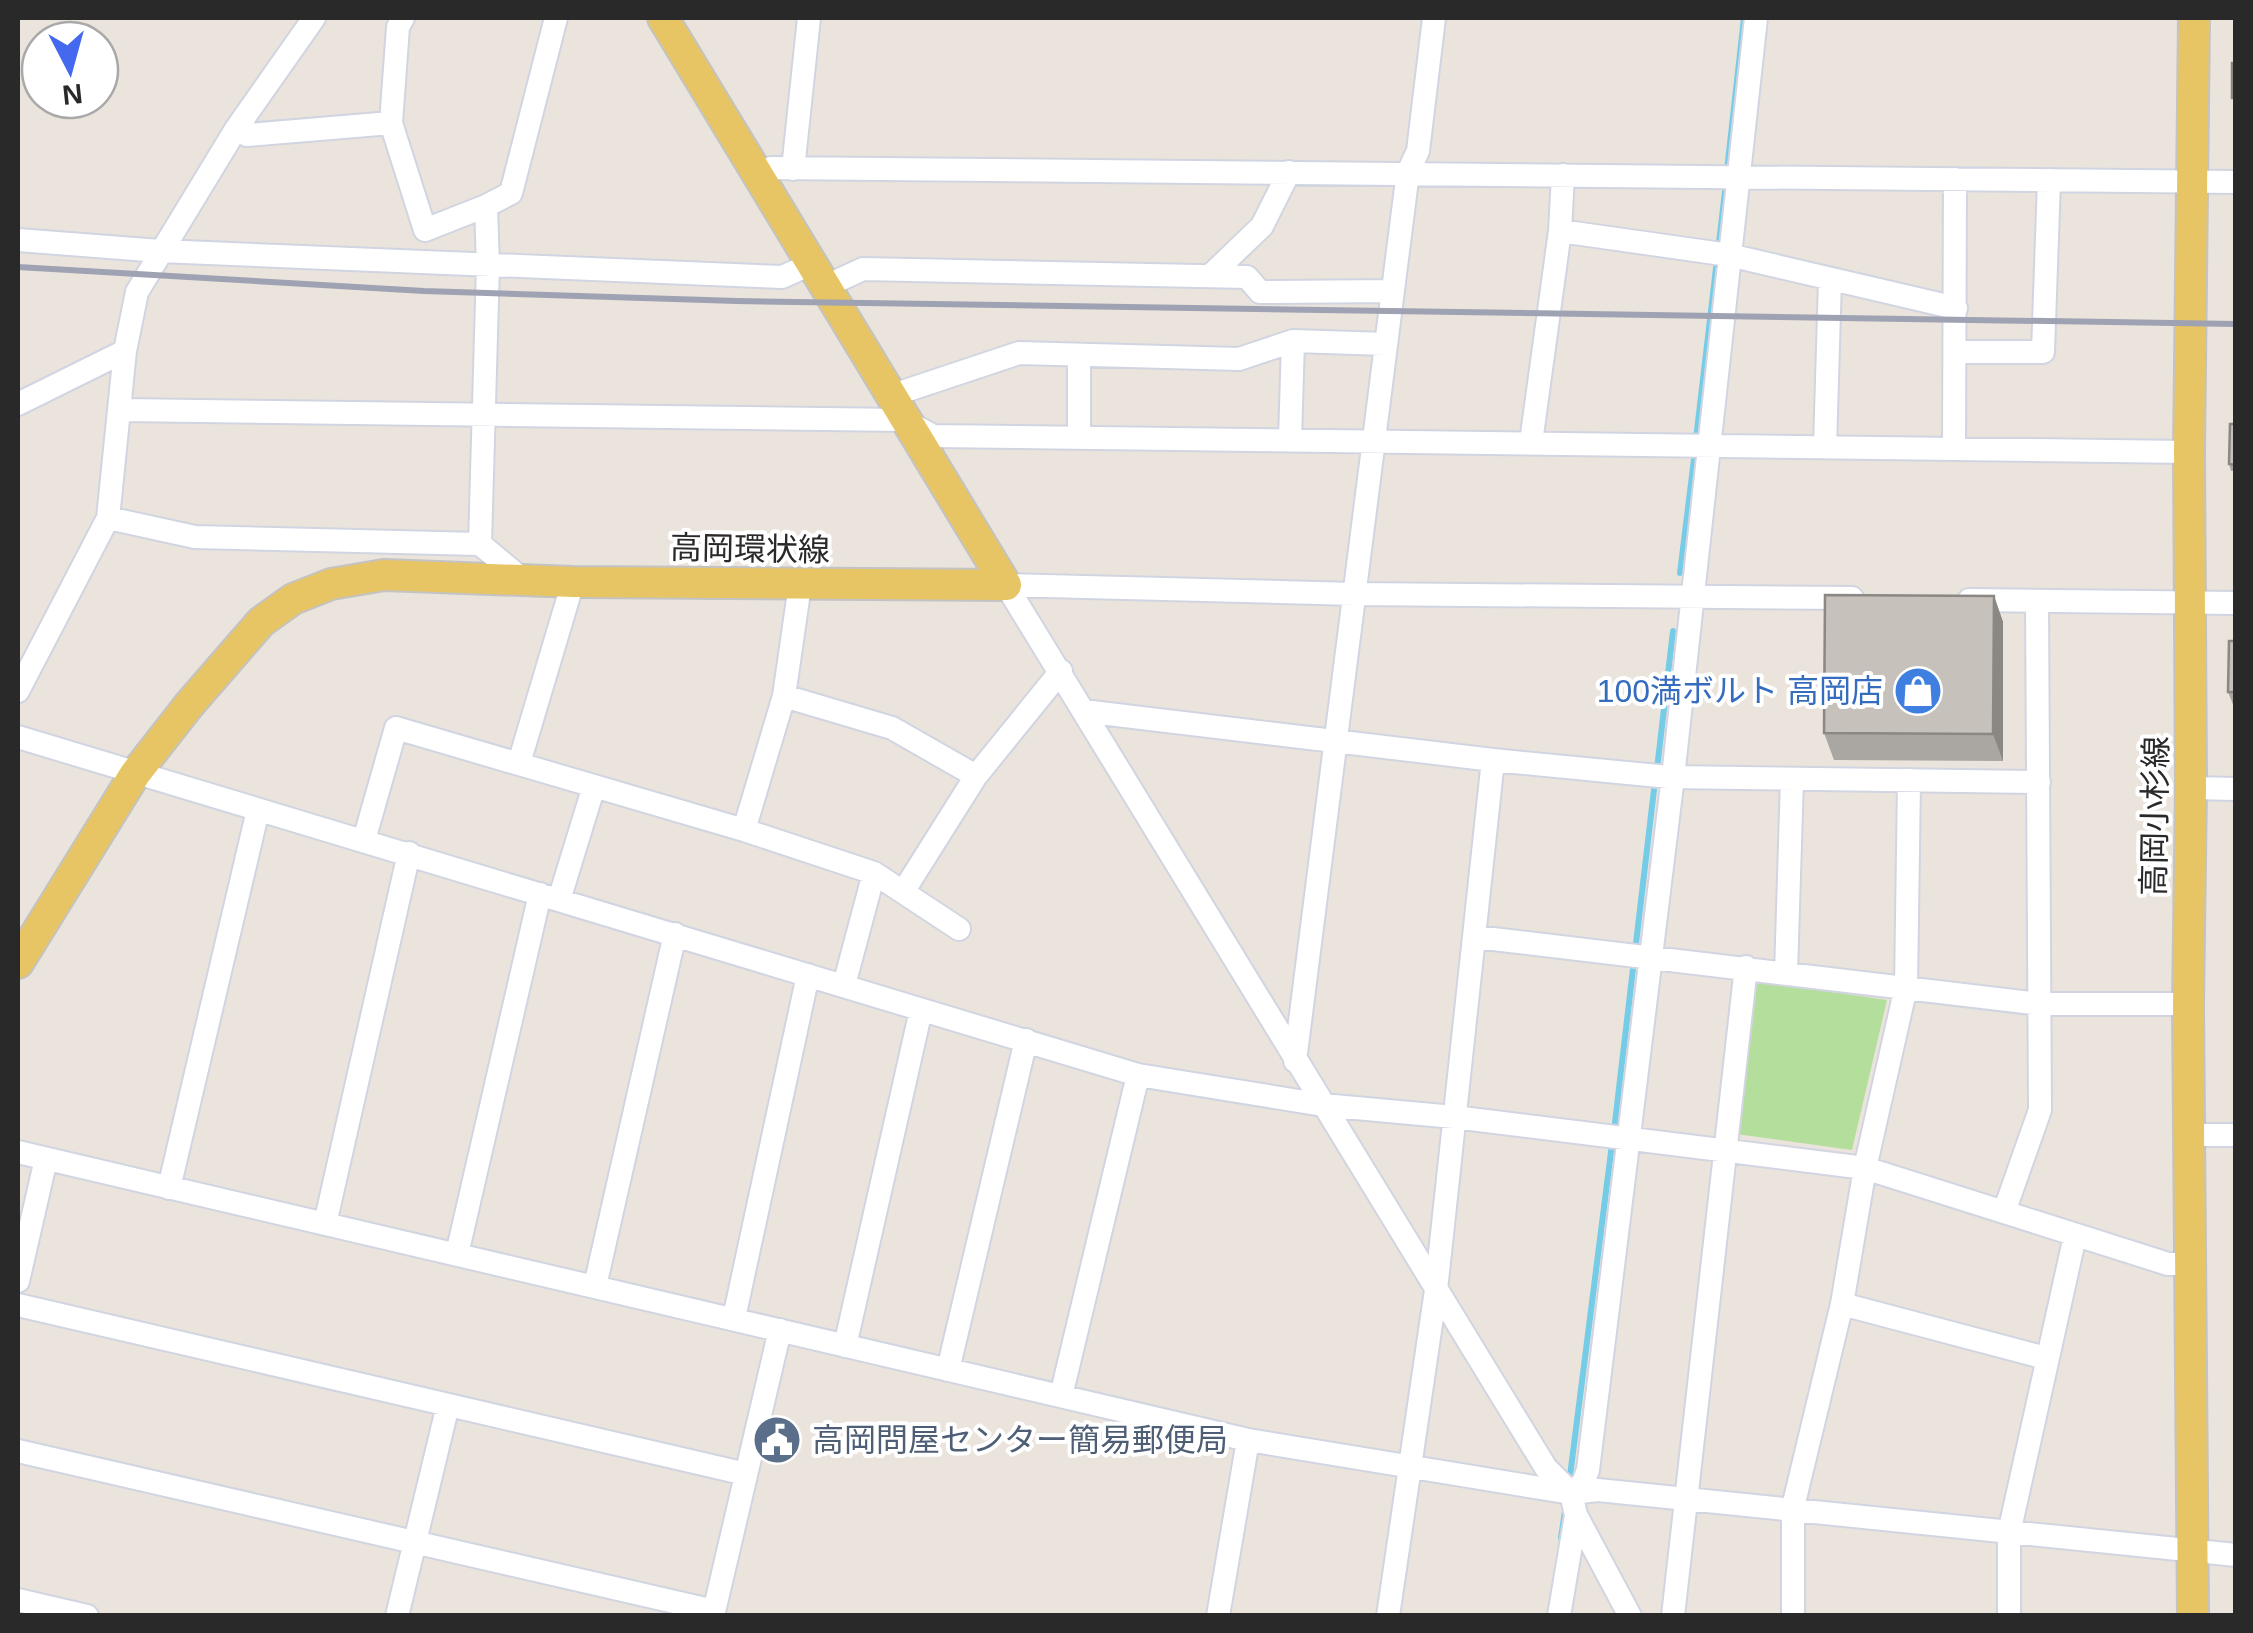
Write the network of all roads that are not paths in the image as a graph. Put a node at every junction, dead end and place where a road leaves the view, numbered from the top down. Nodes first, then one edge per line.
1 (314, 18) edge
2 (403, 18) edge
3 (556, 18) edge
4 (663, 18) edge
5 (809, 18) edge
6 (1434, 18) edge
7 (1756, 18) edge
8 (2194, 18) edge
9 (391, 122) junction
10 (236, 128) junction
11 (792, 168) junction
12 (1289, 172) junction
13 (1408, 172) junction
14 (758, 175) junction
15 (1563, 175) junction
16 (1728, 176) junction
17 (1955, 178) junction
18 (2049, 180) junction
19 (2192, 180) junction
20 (2236, 182) edge
21 (486, 206) junction
22 (1560, 231) junction
23 (18, 240) edge
24 (160, 251) junction
25 (1720, 254) junction
26 (488, 265) junction
27 (818, 275) junction
28 (1210, 276) junction
29 (1830, 278) junction
30 (1393, 291) junction
31 (1956, 308) junction
32 (1293, 341) junction
33 (1386, 344) junction
34 (125, 351) junction
35 (1956, 352) junction
36 (1079, 355) junction
37 (18, 404) edge
38 (897, 408) junction
39 (121, 410) junction
40 (483, 414) junction
41 (1079, 438) junction
42 (1290, 440) junction
43 (1374, 441) junction
44 (1531, 442) junction
45 (1698, 446) junction
46 (1825, 448) junction
47 (1954, 448) junction
48 (2188, 452) junction
49 (108, 518) junction
50 (480, 544) junction
51 (522, 579) junction
52 (573, 582) junction
53 (1006, 585) junction
54 (800, 586) junction
55 (1354, 594) junction
56 (1692, 596) junction
57 (1884, 599) edge
58 (1942, 600) edge
59 (2190, 601) junction
60 (2037, 602) junction
61 (2236, 604) edge
62 (1061, 671) junction
63 (18, 692) edge
64 (784, 696) junction
65 (1083, 711) junction
66 (18, 737) edge
67 (1334, 740) junction
68 (1493, 760) junction
69 (519, 763) junction
70 (136, 774) junction
71 (976, 776) junction
72 (1671, 777) junction
73 (1792, 779) junction
74 (1910, 780) junction
75 (2039, 782) junction
76 (594, 786) junction
77 (2191, 788) junction
78 (2236, 789) edge
79 (258, 810) junction
80 (744, 830) junction
81 (364, 840) junction
82 (409, 853) junction
83 (874, 873) junction
84 (903, 892) junction
85 (550, 897) junction
86 (959, 929) dead end
87 (675, 934) junction
88 (1476, 937) junction
89 (1650, 957) junction
90 (18, 963) edge
91 (1746, 968) junction
92 (1786, 972) junction
93 (808, 975) junction
94 (844, 985) junction
95 (1906, 988) junction
96 (2040, 1004) junction
97 (2188, 1004) junction
98 (921, 1010) junction
99 (1026, 1040) junction
100 (1295, 1061) junction
101 (1138, 1075) junction
102 (1324, 1106) junction
103 (1454, 1117) junction
104 (2191, 1135) junction
105 (2236, 1135) edge
106 (1627, 1139) junction
107 (1726, 1148) junction
108 (18, 1152) edge
109 (46, 1159) junction
110 (1865, 1168) junction
111 (169, 1188) junction
112 (2004, 1212) junction
113 (325, 1224) junction
114 (2075, 1236) junction
115 (457, 1254) junction
116 (2192, 1264) junction
117 (18, 1281) edge
118 (595, 1286) junction
119 (1436, 1290) junction
120 (1842, 1304) junction
121 (18, 1305) edge
122 (734, 1318) junction
123 (780, 1330) junction
124 (845, 1346) junction
125 (2046, 1358) junction
126 (948, 1370) junction
127 (1061, 1396) junction
128 (448, 1405) junction
129 (1248, 1440) junction
130 (18, 1452) edge
131 (1412, 1466) junction
132 (746, 1474) junction
133 (1566, 1494) junction
134 (1686, 1498) junction
135 (1793, 1508) junction
136 (2008, 1533) junction
137 (416, 1544) junction
138 (2192, 1550) junction
139 (2236, 1555) edge
140 (18, 1600) edge
141 (714, 1613) edge
142 (87, 1616) edge
143 (398, 1616) edge
144 (1218, 1616) edge
145 (1388, 1616) edge
146 (1559, 1616) edge
147 (1630, 1616) edge
148 (1673, 1616) edge
149 (1792, 1616) edge
150 (2009, 1616) edge
151 (2193, 1616) edge

1 - 10 street
2 - 9 street
3 - 21 street
4 - 14 main road
5 - 11 street
6 - 13 street
7 - 16 street
8 - 19 main road, 高岡小杉線
9 - 10 street
9 - 21 street
10 - 24 street
11 - 12 street
11 - 14 street
12 - 13 street
12 - 28 street
13 - 15 street
13 - 30 street
14 - 27 main road
15 - 16 street
15 - 22 street
16 - 17 street
16 - 25 street
17 - 18 street
17 - 31 street
18 - 19 street
18 - 35 street
19 - 20 street
19 - 48 main road, 高岡小杉線
21 - 26 street
22 - 25 street
22 - 44 street
23 - 24 street
24 - 26 street
24 - 34 street
25 - 29 street
25 - 45 street
26 - 27 street
26 - 40 street
27 - 28 street
27 - 38 main road
28 - 30 street
29 - 31 street
29 - 46 street
30 - 33 street
31 - 35 street
32 - 33 street
32 - 36 street
32 - 42 street
33 - 43 street
34 - 37 street
34 - 39 street
35 - 47 street
36 - 38 street
36 - 41 street
38 - 40 street
38 - 41 street
38 - 53 main road
39 - 40 street
39 - 49 street
40 - 50 street
41 - 42 street
42 - 43 street
43 - 44 street
43 - 55 street
44 - 45 street
45 - 46 street
45 - 56 street
46 - 47 street
47 - 48 street
48 - 59 main road, 高岡小杉線
49 - 50 street
49 - 63 street
50 - 51 street
51 - 52 main road, 高岡環状線
51 - 70 main road, 高岡環状線
52 - 54 main road, 高岡環状線
52 - 69 street
53 - 54 main road, 高岡環状線
53 - 55 street
53 - 62 street
54 - 64 street
55 - 56 street
55 - 67 street
56 - 57 street
56 - 72 street
58 - 60 street
59 - 60 street
59 - 61 street
59 - 77 main road, 高岡小杉線
60 - 75 street
62 - 65 street
62 - 71 street
64 - 71 street
64 - 80 street
65 - 67 street
65 - 100 street
66 - 70 street
67 - 68 street
67 - 100 street
68 - 72 street
68 - 88 street
69 - 76 street
69 - 81 street
70 - 79 street
70 - 90 main road, 高岡環状線
71 - 84 street
72 - 73 street
72 - 89 street
73 - 74 street
73 - 92 street
74 - 75 street
74 - 95 street
75 - 96 street
76 - 80 street
76 - 85 street
77 - 78 street
77 - 97 main road, 高岡小杉線
79 - 81 street
79 - 111 street
80 - 83 street
81 - 82 street
82 - 85 street
82 - 113 street
83 - 84 street
83 - 94 street
84 - 86 street
85 - 87 street
85 - 115 street
87 - 93 street
87 - 118 street
88 - 89 street
88 - 103 street
89 - 91 street
89 - 106 street
91 - 92 street
91 - 107 street
92 - 95 street
93 - 94 street
93 - 122 street
94 - 98 street
95 - 96 street
95 - 110 street
96 - 97 street
96 - 112 street
97 - 104 main road, 高岡小杉線
98 - 99 street
98 - 124 street
99 - 101 street
99 - 126 street
100 - 102 street
101 - 102 street
101 - 127 street
102 - 103 street
102 - 119 street
103 - 106 street
103 - 119 street
104 - 105 street
104 - 116 main road, 高岡小杉線
106 - 107 street
106 - 133 street
107 - 110 street
107 - 134 street
108 - 109 street
109 - 111 street
109 - 117 street
110 - 112 street
110 - 120 street
111 - 113 street
112 - 114 street
113 - 115 street
114 - 116 street
114 - 125 street
115 - 118 street
116 - 138 main road, 高岡小杉線
118 - 122 street
119 - 131 street
119 - 133 street
120 - 125 street
120 - 135 street
121 - 128 street
122 - 123 street
123 - 124 street
123 - 132 street
124 - 126 street
125 - 136 street
126 - 127 street
127 - 129 street
128 - 132 street
128 - 137 street
129 - 131 street
129 - 144 street
130 - 137 street
131 - 133 street
131 - 145 street
132 - 141 street
133 - 134 street
133 - 146 street
133 - 147 street
134 - 135 street
134 - 148 street
135 - 136 street
135 - 149 street
136 - 138 street
136 - 150 street
137 - 141 street
137 - 143 street
138 - 139 street
138 - 151 main road, 高岡小杉線
140 - 142 street

